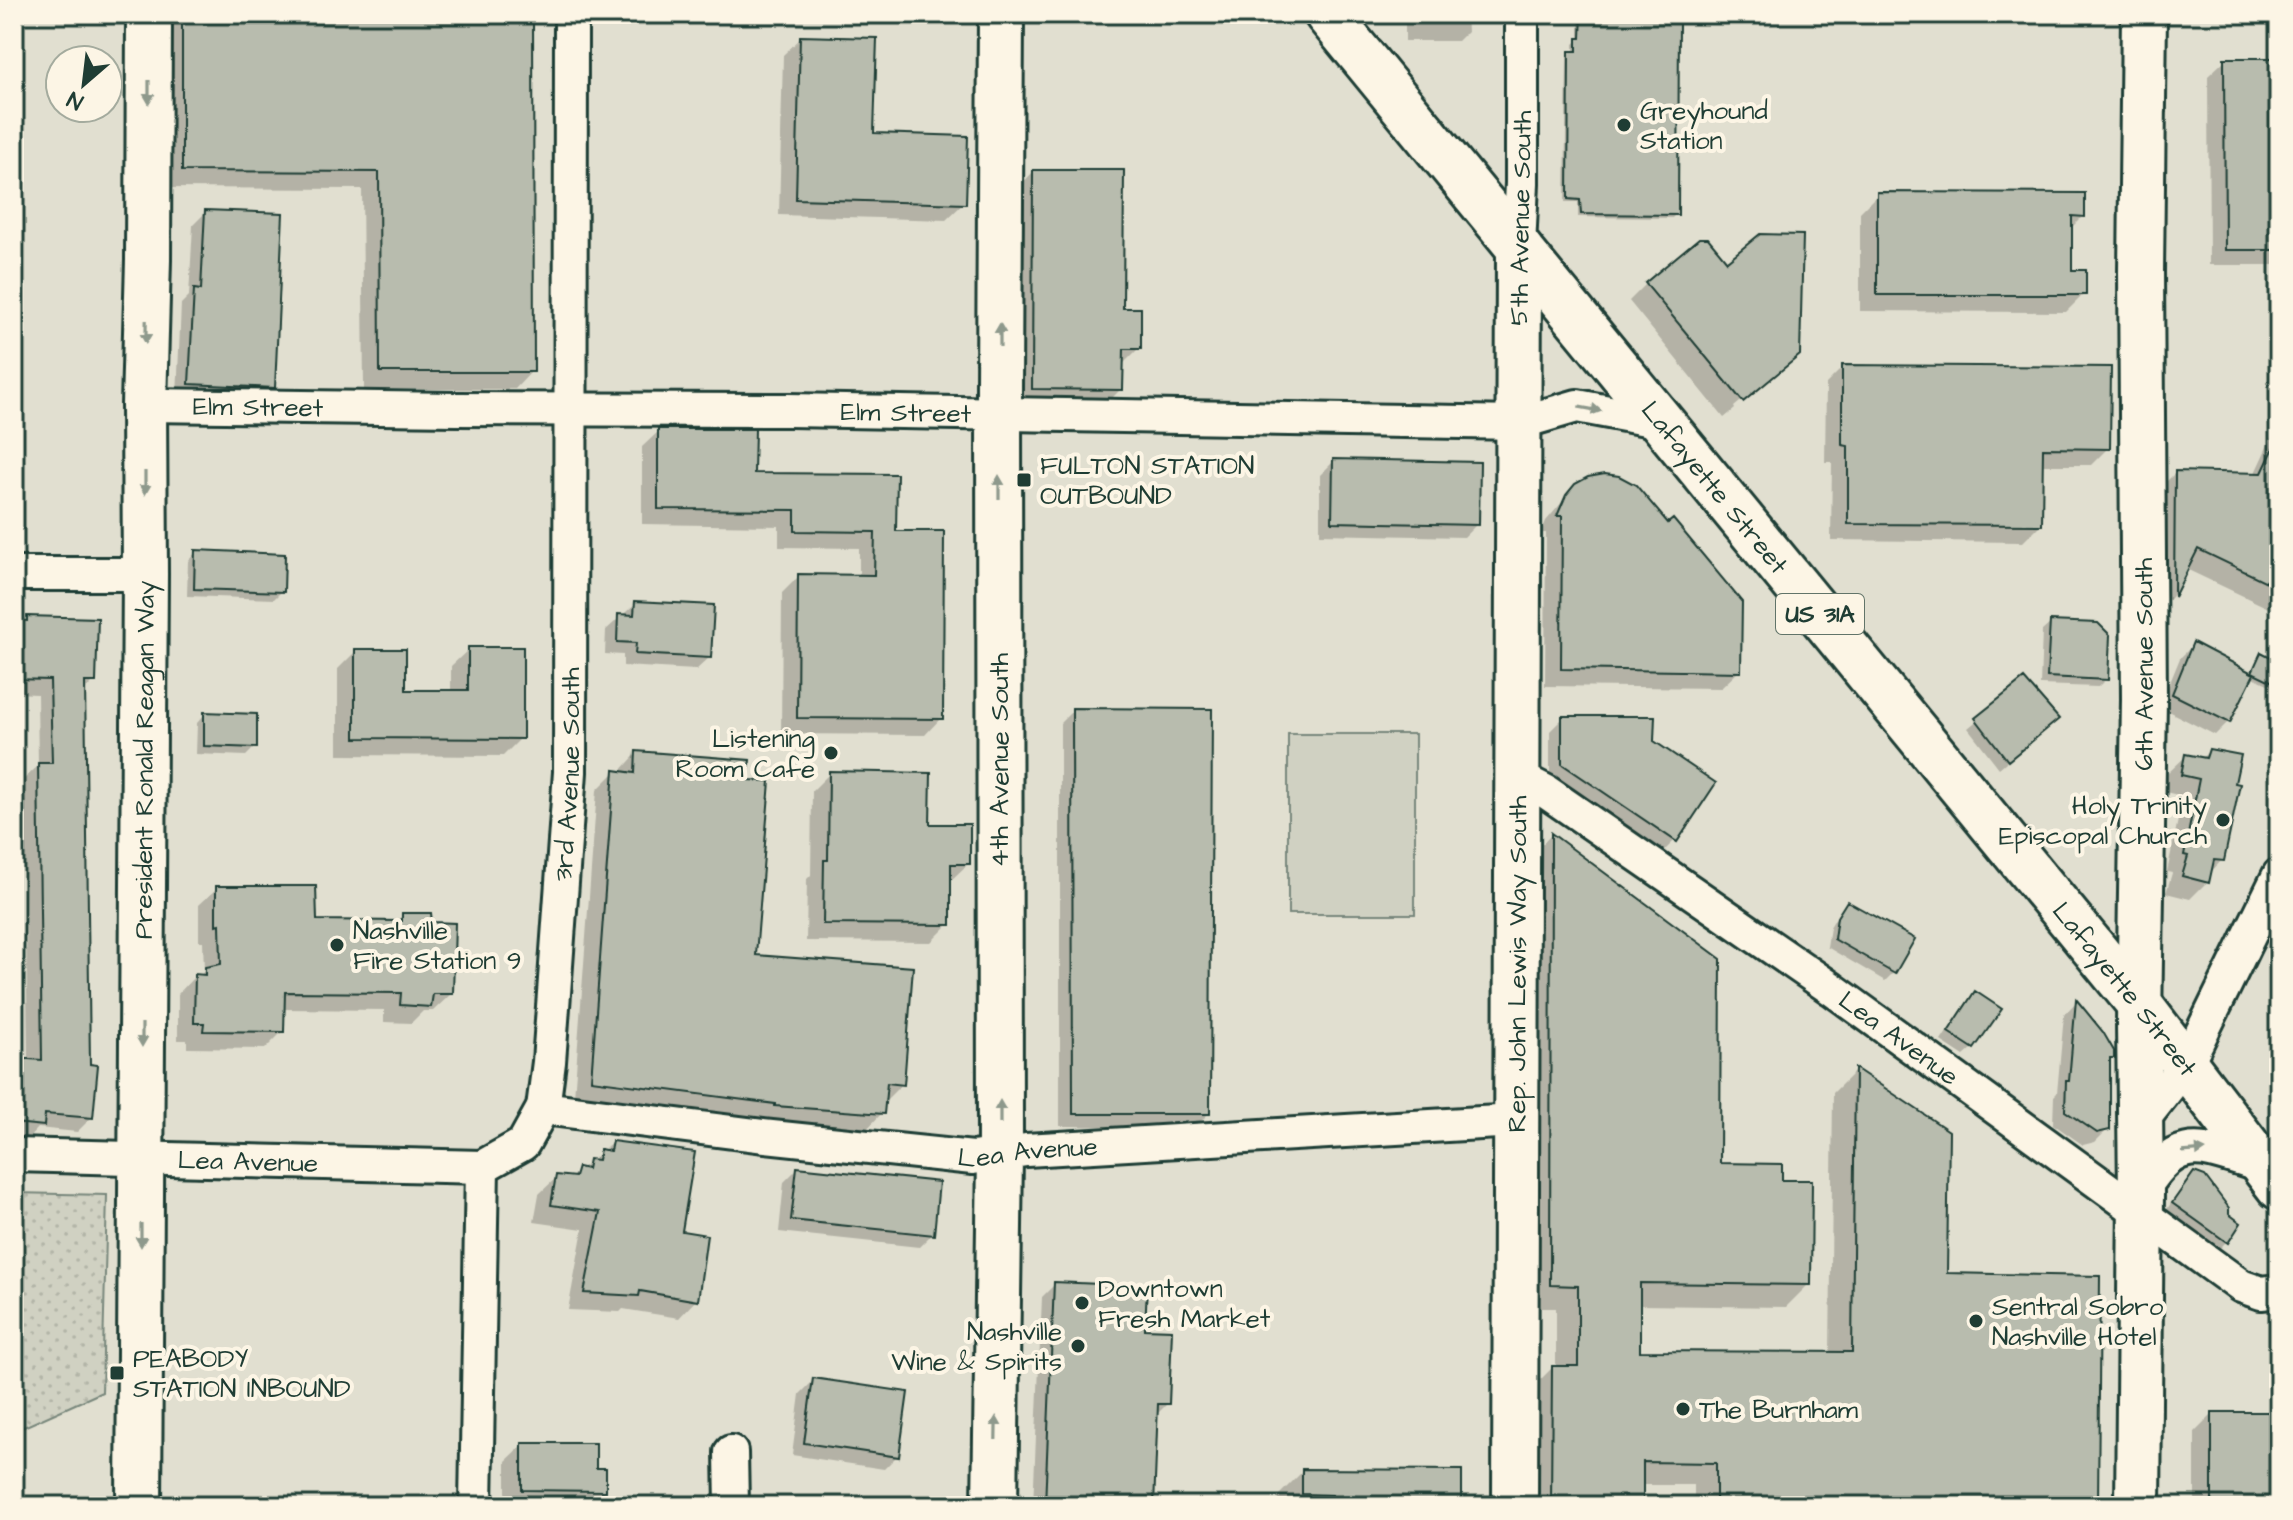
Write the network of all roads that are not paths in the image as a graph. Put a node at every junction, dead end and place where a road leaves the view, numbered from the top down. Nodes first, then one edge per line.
1 (149, 14) edge
2 (571, 14) edge
3 (1001, 14) edge
4 (1327, 14) edge
5 (1522, 14) edge
6 (2144, 14) edge
7 (1519, 248) junction
8 (144, 405) junction
9 (571, 408) junction
10 (999, 413) junction
11 (1662, 422) junction
12 (1519, 423) junction
13 (14, 574) edge
14 (145, 574) junction
15 (1518, 777) junction
16 (2279, 875) edge
17 (2140, 1005) junction
18 (2186, 1065) junction
19 (543, 1108) junction
20 (1515, 1121) junction
21 (2141, 1122) junction
22 (14, 1155) edge
23 (1000, 1156) junction
24 (141, 1157) junction
25 (482, 1167) junction
26 (2271, 1177) edge
27 (2141, 1203) junction
28 (2279, 1291) edge
29 (731, 1452) dead end
30 (139, 1506) edge
31 (476, 1506) edge
32 (732, 1506) edge
33 (995, 1506) edge
34 (1515, 1506) edge
35 (2138, 1506) edge

1 -> 8 street, President Ronald Reagan Way
2 - 9 street, 3rd Avenue South
10 -> 3 street, 4th Avenue South
4 - 7 street, Lafayette Street / US 31A
5 - 7 street, 5th Avenue South
6 - 17 street, 6th Avenue South
7 - 11 street, Lafayette Street / US 31A
7 - 12 street, 5th Avenue South
8 - 9 street, Elm Street
8 -> 14 street, President Ronald Reagan Way
9 - 10 street, Elm Street
9 - 19 street, 3rd Avenue South
10 - 12 street, Elm Street
23 -> 10 street, 4th Avenue South
12 -> 11 street, Elm Street
11 - 17 street, Lafayette Street / US 31A
12 - 15 street, Rep. John Lewis Way South
13 - 14 street
14 -> 24 street, President Ronald Reagan Way
15 - 20 street, Rep. John Lewis Way South
15 - 27 street, Lea Avenue
16 - 18 street
17 - 18 street, Lafayette Street / US 31A
17 - 21 street, 6th Avenue South
18 - 21 street
18 - 26 street, Lafayette Street / US 31A
19 - 23 street, Lea Avenue
19 - 25 street, 3rd Avenue South
20 - 23 street, Lea Avenue
20 - 34 street, Rep. John Lewis Way South
21 - 27 street, 6th Avenue South
22 - 24 street, Lea Avenue
33 -> 23 street, 4th Avenue South
24 - 25 street, Lea Avenue
24 -> 30 street, President Ronald Reagan Way
25 - 31 street
27 -> 26 street
27 - 28 street, Lea Avenue
27 - 35 street, 6th Avenue South
29 - 32 street

